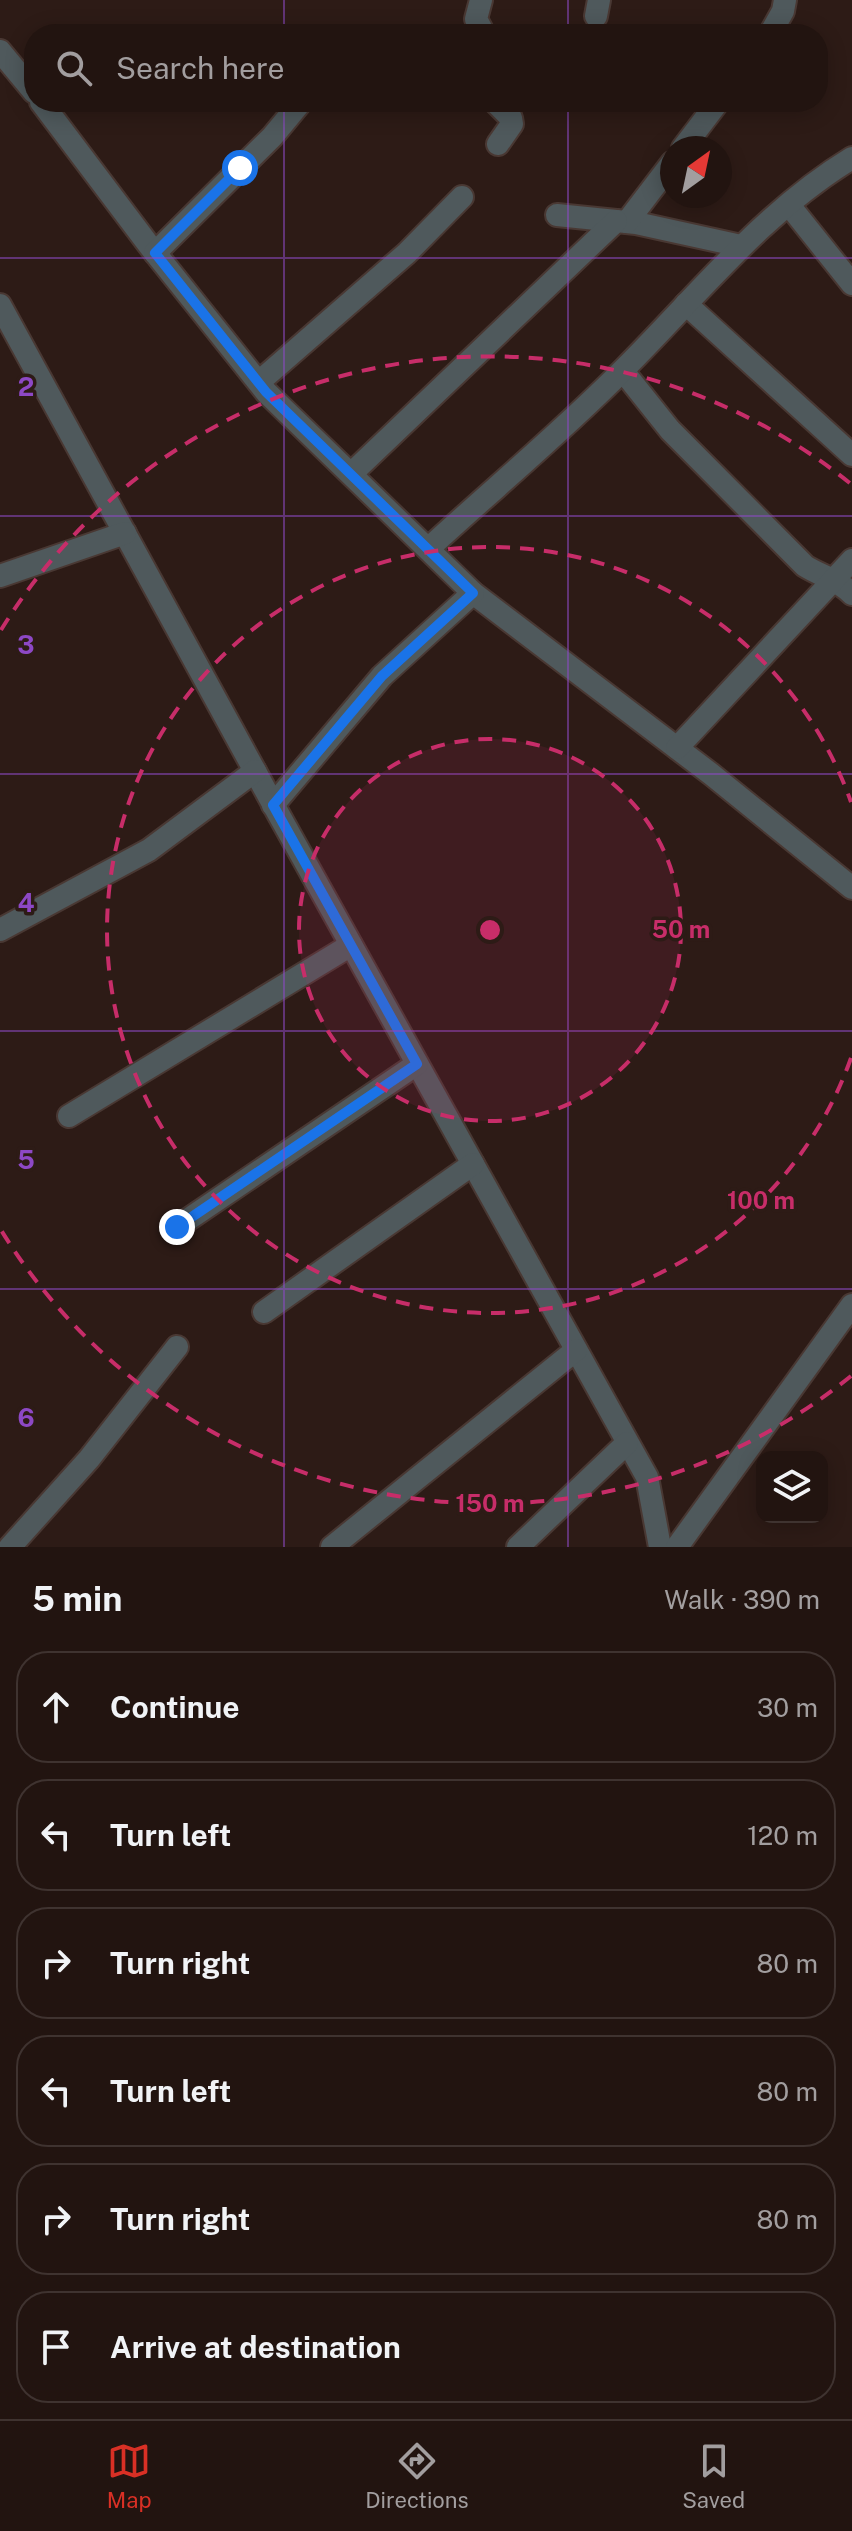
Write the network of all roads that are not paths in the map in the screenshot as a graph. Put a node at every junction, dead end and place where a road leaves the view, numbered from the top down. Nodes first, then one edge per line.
1 (481, 0) edge
2 (785, 0) edge
3 (479, 24) edge
4 (776, 24) edge
5 (0, 51) edge
6 (24, 80) edge
7 (49, 112) edge
8 (293, 112) edge
9 (505, 112) edge
10 (710, 112) edge
11 (692, 136) edge
12 (498, 144) dead end
13 (852, 158) edge
14 (660, 177) edge
15 (462, 197) dead end
16 (789, 205) junction
17 (557, 215) dead end
18 (621, 222) junction
19 (741, 246) junction
20 (155, 253) junction
21 (852, 284) edge
22 (686, 304) junction
23 (0, 305) edge
24 (623, 371) junction
25 (259, 382) junction
26 (852, 455) edge
27 (351, 474) junction
28 (125, 533) junction
29 (428, 549) junction
30 (852, 560) edge
31 (0, 576) edge
32 (843, 587) edge
33 (473, 593) junction
34 (677, 748) junction
35 (255, 771) junction
36 (273, 805) junction
37 (852, 888) edge
38 (0, 930) edge
39 (351, 945) junction
40 (417, 1064) junction
41 (69, 1116) dead end
42 (473, 1164) junction
43 (177, 1227) dead end
44 (852, 1306) edge
45 (264, 1312) dead end
46 (177, 1347) dead end
47 (576, 1350) junction
48 (627, 1443) junction
49 (10, 1547) edge
50 (332, 1547) edge
51 (518, 1547) edge
52 (660, 1547) edge
53 (677, 1547) edge

1 - 3 street
2 - 4 street
5 - 6 street
7 - 20 street
8 - 20 street
9 - 12 street
10 - 11 street
13 - 16 street
14 - 18 street
15 - 25 street
16 - 19 street
16 - 21 street
17 - 18 street
18 - 19 street
18 - 27 street
19 - 22 street
20 - 25 street
22 - 24 street
22 - 26 street
23 - 28 street
24 - 29 street
24 - 32 street
25 - 27 street
27 - 29 street
28 - 31 street
28 - 35 street
29 - 33 street
30 - 32 street
32 - 34 street
33 - 34 street
33 - 36 street
34 - 37 street
35 - 36 street
35 - 38 street
36 - 39 street
39 - 40 street
39 - 41 street
40 - 42 street
40 - 43 street
42 - 45 street
42 - 47 street
44 - 53 street
46 - 49 street
47 - 48 street
47 - 50 street
48 - 51 street
48 - 52 street

